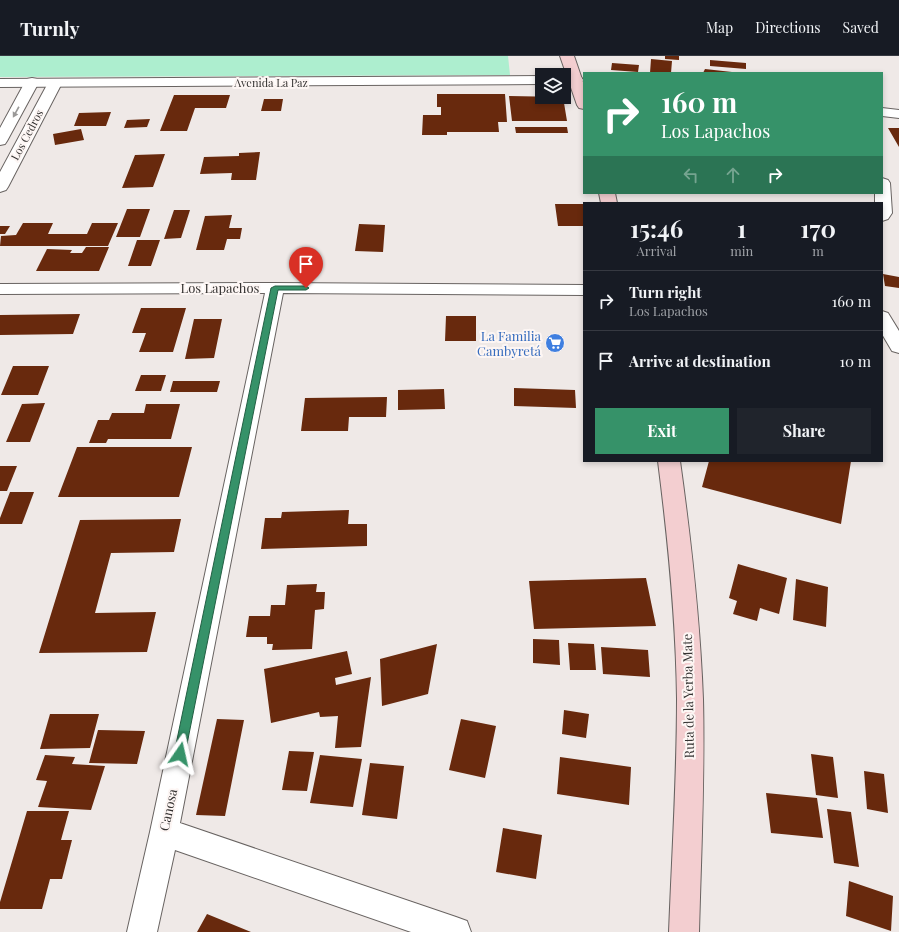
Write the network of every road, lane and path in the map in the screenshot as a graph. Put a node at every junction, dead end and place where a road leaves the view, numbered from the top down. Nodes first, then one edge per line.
1 (567, 56) edge
2 (535, 80) edge
3 (575, 80) edge
4 (32, 82) junction
5 (0, 83) edge
6 (55, 83) junction
7 (583, 102) edge
8 (883, 112) edge
9 (899, 114) edge
10 (0, 141) edge
11 (0, 187) edge
12 (883, 194) edge
13 (883, 214) edge
14 (275, 288) junction
15 (0, 290) edge
16 (583, 290) edge
17 (883, 319) edge
18 (894, 342) edge
19 (668, 462) edge
20 (164, 832) junction
21 (142, 932) edge
22 (456, 932) edge
23 (684, 932) edge

1 - 3 main road
2 - 6 street, Avenida La Paz
3 - 7 main road
4 - 5 street, Avenida La Paz
4 - 6 street, Avenida La Paz
4 -> 10 street
6 - 11 street, Los Cedros
8 - 9 street
12 - 13 street
14 - 15 street, Los Lapachos
14 - 16 street, Los Lapachos
14 - 20 street, Canosa
17 - 18 street
19 - 23 main road, Ruta de la Yerba Mate
20 - 21 street, Canosa
20 - 22 street

